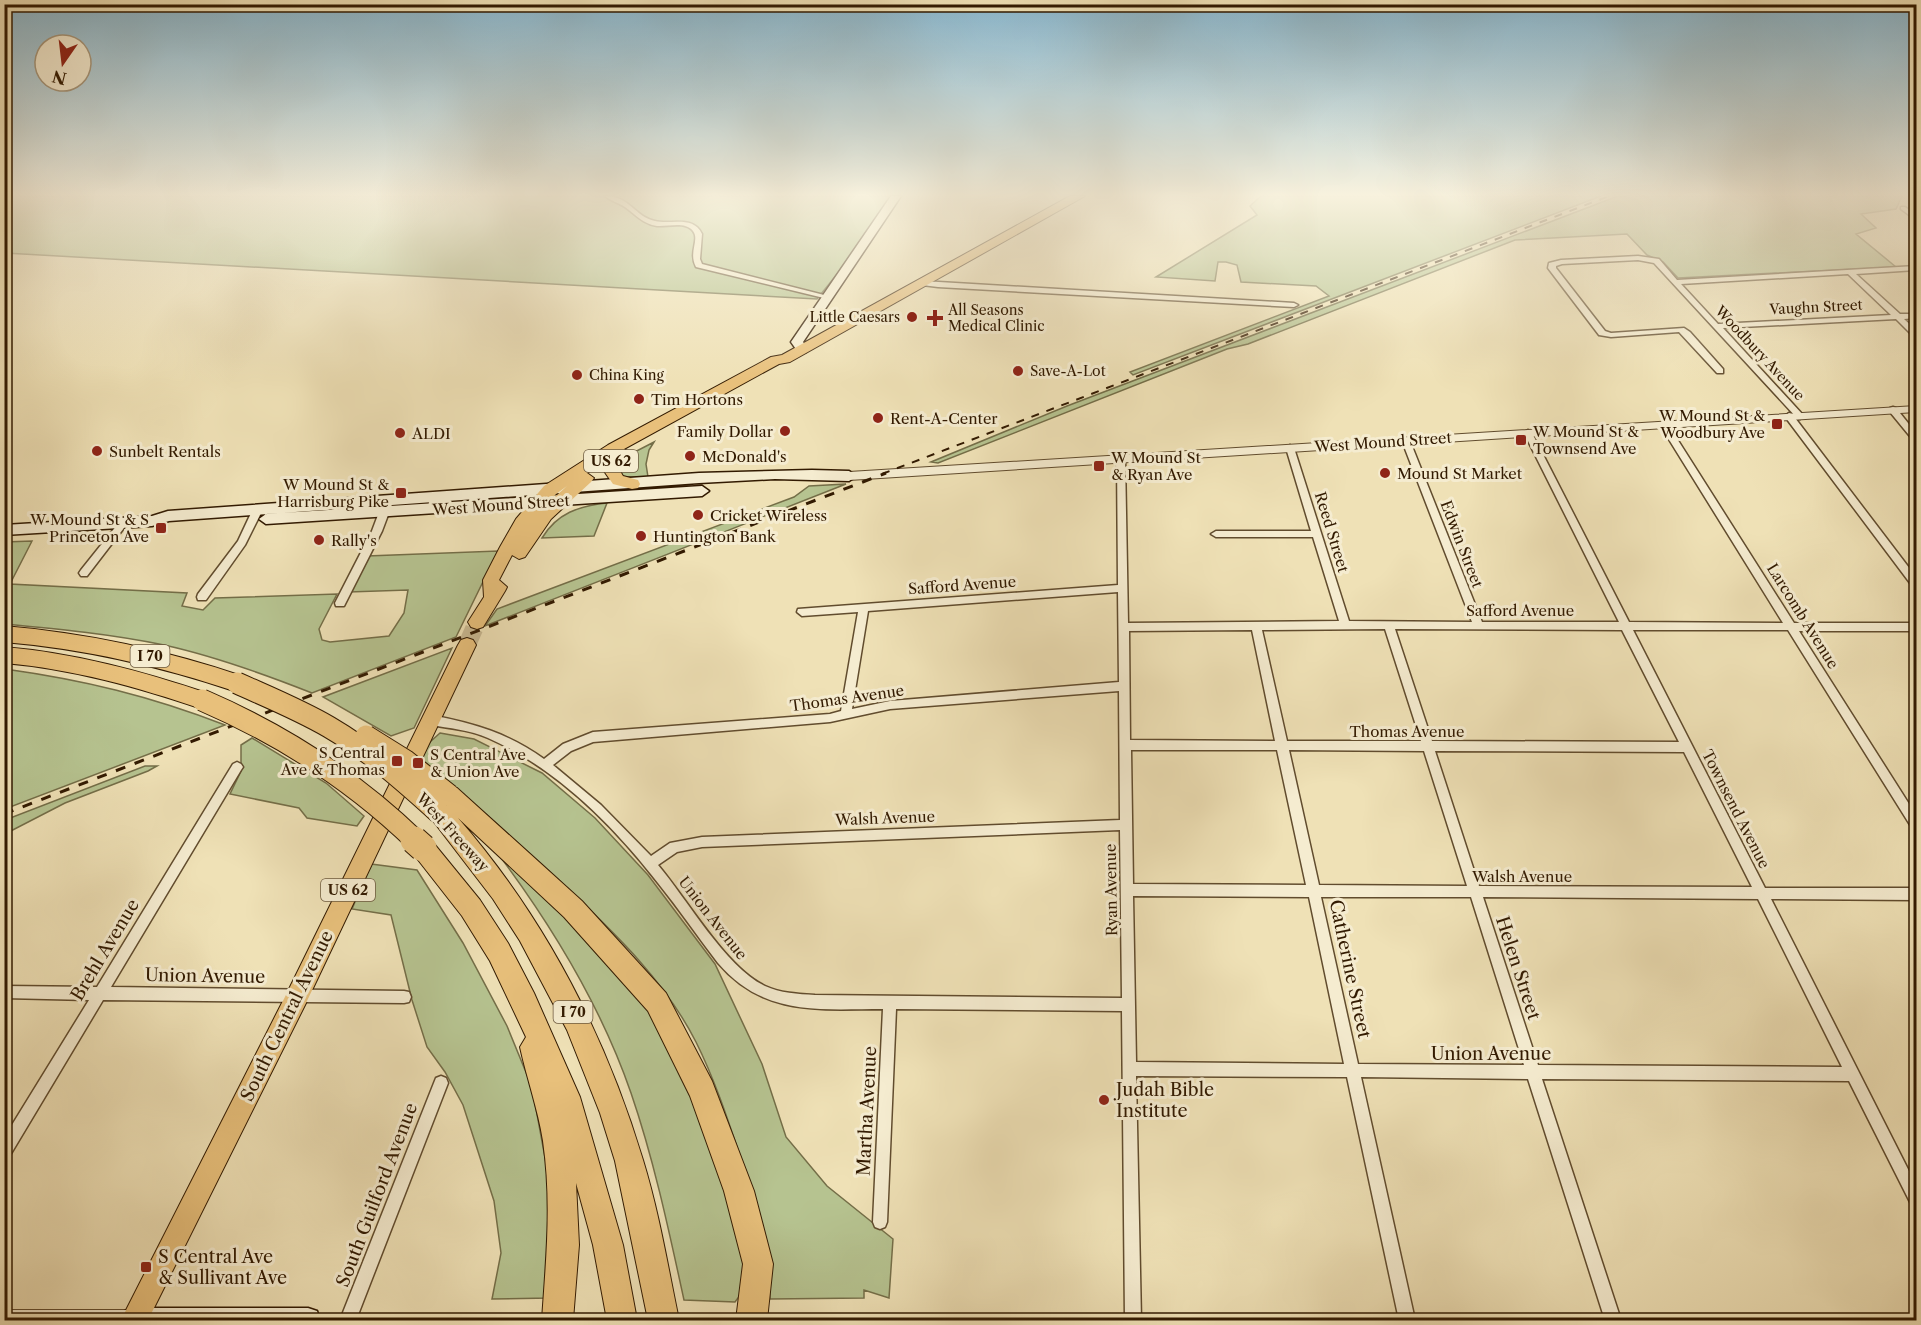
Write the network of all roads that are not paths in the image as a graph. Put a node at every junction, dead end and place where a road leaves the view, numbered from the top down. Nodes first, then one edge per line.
1 (696, 258) edge
2 (854, 258) edge
3 (968, 258) edge
4 (1917, 268) edge
5 (1850, 272) junction
6 (925, 282) junction
7 (1676, 282) junction
8 (828, 297) junction
9 (1294, 305) dead end
10 (1917, 316) edge
11 (1898, 317) junction
12 (1716, 326) junction
13 (1917, 334) edge
14 (802, 349) junction
15 (785, 359) junction
16 (1720, 371) dead end
17 (1917, 409) edge
18 (1893, 410) junction
19 (1795, 416) junction
20 (1664, 424) junction
21 (1528, 433) junction
22 (1917, 438) edge
23 (1406, 441) junction
24 (1290, 448) junction
25 (623, 454) junction
26 (1122, 458) junction
27 (849, 476) junction
28 (632, 484) junction
29 (573, 488) junction
30 (555, 495) junction
31 (539, 503) junction
32 (386, 506) junction
33 (255, 514) junction
34 (124, 522) junction
35 (4, 530) edge
36 (1216, 534) dead end
37 (1317, 534) junction
38 (84, 573) dead end
39 (1917, 584) edge
40 (1124, 588) junction
41 (492, 596) junction
42 (202, 597) dead end
43 (340, 603) dead end
44 (864, 607) junction
45 (802, 612) dead end
46 (477, 622) tunnel mouth
47 (1345, 625) junction
48 (1389, 625) junction
49 (1478, 625) junction
50 (1256, 626) junction
51 (1626, 626) junction
52 (1791, 626) junction
53 (1124, 627) junction
54 (1917, 627) edge
55 (4, 634) edge
56 (467, 645) tunnel mouth
57 (4, 655) edge
58 (1125, 686) junction
59 (846, 714) junction
60 (430, 720) junction
61 (1126, 745) junction
62 (1282, 746) junction
63 (1428, 746) junction
64 (1687, 747) junction
65 (546, 765) junction
66 (237, 767) dead end
67 (444, 804) junction
68 (1917, 824) edge
69 (1127, 825) junction
70 (650, 864) junction
71 (1128, 891) junction
72 (1315, 891) junction
73 (1475, 892) junction
74 (1761, 894) junction
75 (1917, 894) edge
76 (4, 992) edge
77 (99, 992) junction
78 (298, 995) junction
79 (404, 997) dead end
80 (525, 1002) junction
81 (891, 1002) junction
82 (1128, 1005) junction
83 (1129, 1070) junction
84 (1354, 1071) junction
85 (1533, 1072) junction
86 (1853, 1074) junction
87 (441, 1083) dead end
88 (4, 1152) edge
89 (1917, 1199) edge
90 (880, 1222) dead end
91 (4, 1320) edge
92 (134, 1320) edge
93 (308, 1320) edge
94 (348, 1320) edge
95 (557, 1320) edge
96 (622, 1320) edge
97 (663, 1320) edge
98 (752, 1320) edge
99 (1134, 1320) edge
100 (1407, 1320) edge
101 (1613, 1320) edge

1 - 8 street
2 - 8 main road
3 - 6 main road, US 62
4 - 5 street
5 - 7 street
5 - 11 street
6 - 9 street
6 - 14 main road, US 62
7 - 12 street, Woodbury Avenue
7 - 16 street, Woodbury Avenue
8 - 14 main road
10 - 11 street, Vaughn Street
11 - 12 street, Vaughn Street
11 - 13 street
12 - 19 street, Woodbury Avenue
14 - 15 main road, US 62
15 - 25 main road, US 62
15 - 30 main road, US 62
17 - 18 street, West Mound Street
18 - 19 street, West Mound Street
18 - 22 street
19 - 20 street, West Mound Street
19 - 39 street, Woodbury Avenue
20 - 21 street, West Mound Street
20 - 52 street, Larcomb Avenue
21 - 23 street, West Mound Street
21 - 51 street, Townsend Avenue
23 - 24 street, West Mound Street
23 - 49 street, Edwin Street
24 - 26 street, West Mound Street
24 - 37 street, Reed Street
25 - 28 main road
25 - 29 main road, US 62
26 - 27 street, West Mound Street
26 - 40 street, Ryan Avenue
27 - 28 main road, West Mound Street
27 - 30 main road, West Mound Street
28 - 29 main road, West Mound Street
29 - 30 main road, US 62
30 - 31 main road, US 62
30 - 32 main road, West Mound Street
30 - 41 main road, US 62
31 - 32 main road, West Mound Street
31 - 41 main road, US 62
32 - 33 main road, West Mound Street
32 - 43 street
33 - 34 main road, West Mound Street
33 - 42 street
34 - 35 main road, West Mound Street
34 - 38 street
36 - 37 street
37 - 47 street, Reed Street
40 - 44 street, Safford Avenue
40 - 53 street, Ryan Avenue
41 - 46 main road, US 62
44 - 45 street, Safford Avenue
44 - 59 street
47 - 48 street, Safford Avenue
47 - 50 street, Safford Avenue
48 - 49 street, Safford Avenue
48 - 63 street, Helen Street
49 - 51 street, Safford Avenue
50 - 53 street, Safford Avenue
50 - 62 street, Catherine Street
51 - 52 street, Safford Avenue
51 - 64 street, Townsend Avenue
52 - 54 street, Safford Avenue
52 - 68 street, Larcomb Avenue
53 - 58 street, Ryan Avenue
55 - 67 highway, West Freeway / I 70, bridge
56 - 60 main road, South Central Avenue / US 62
57 - 80 highway, I 70, bridge
58 - 59 street, Thomas Avenue
58 - 61 street, Ryan Avenue
59 - 65 street, Thomas Avenue
60 - 65 street, Union Avenue
60 - 78 main road, South Central Avenue / US 62
61 - 62 street, Thomas Avenue
61 - 69 street, Ryan Avenue
62 - 63 street, Thomas Avenue
62 - 72 street, Catherine Street
63 - 64 street, Thomas Avenue
63 - 73 street, Helen Street
64 - 74 street, Townsend Avenue
65 - 70 street, Union Avenue
66 - 77 street, Brehl Avenue
67 - 97 highway, West Freeway / I 70
67 - 98 highway
69 - 70 street, Walsh Avenue
69 - 71 street, Ryan Avenue
70 - 81 street, Union Avenue
71 - 72 street, Walsh Avenue
71 - 82 street, Ryan Avenue
72 - 73 street, Walsh Avenue
72 - 84 street, Catherine Street
73 - 74 street, Walsh Avenue
73 - 85 street, Helen Street
74 - 75 street, Walsh Avenue
74 - 86 street, Townsend Avenue
76 - 77 street, Union Avenue
77 - 78 street, Union Avenue
77 - 88 street, Brehl Avenue
78 - 79 street, Union Avenue
78 - 92 main road, South Central Avenue / US 62
80 - 95 highway
80 - 96 highway, I 70
81 - 82 street, Union Avenue
81 - 90 street, Martha Avenue
82 - 83 street, Ryan Avenue
83 - 84 street, Union Avenue
83 - 99 street, Ryan Avenue
84 - 85 street, Union Avenue
84 - 100 street, Catherine Street
85 - 86 street, Union Avenue
85 - 101 street, Helen Street
86 - 89 street, Townsend Avenue
87 - 94 street, South Guilford Avenue
91 - 92 street
92 - 93 main road

